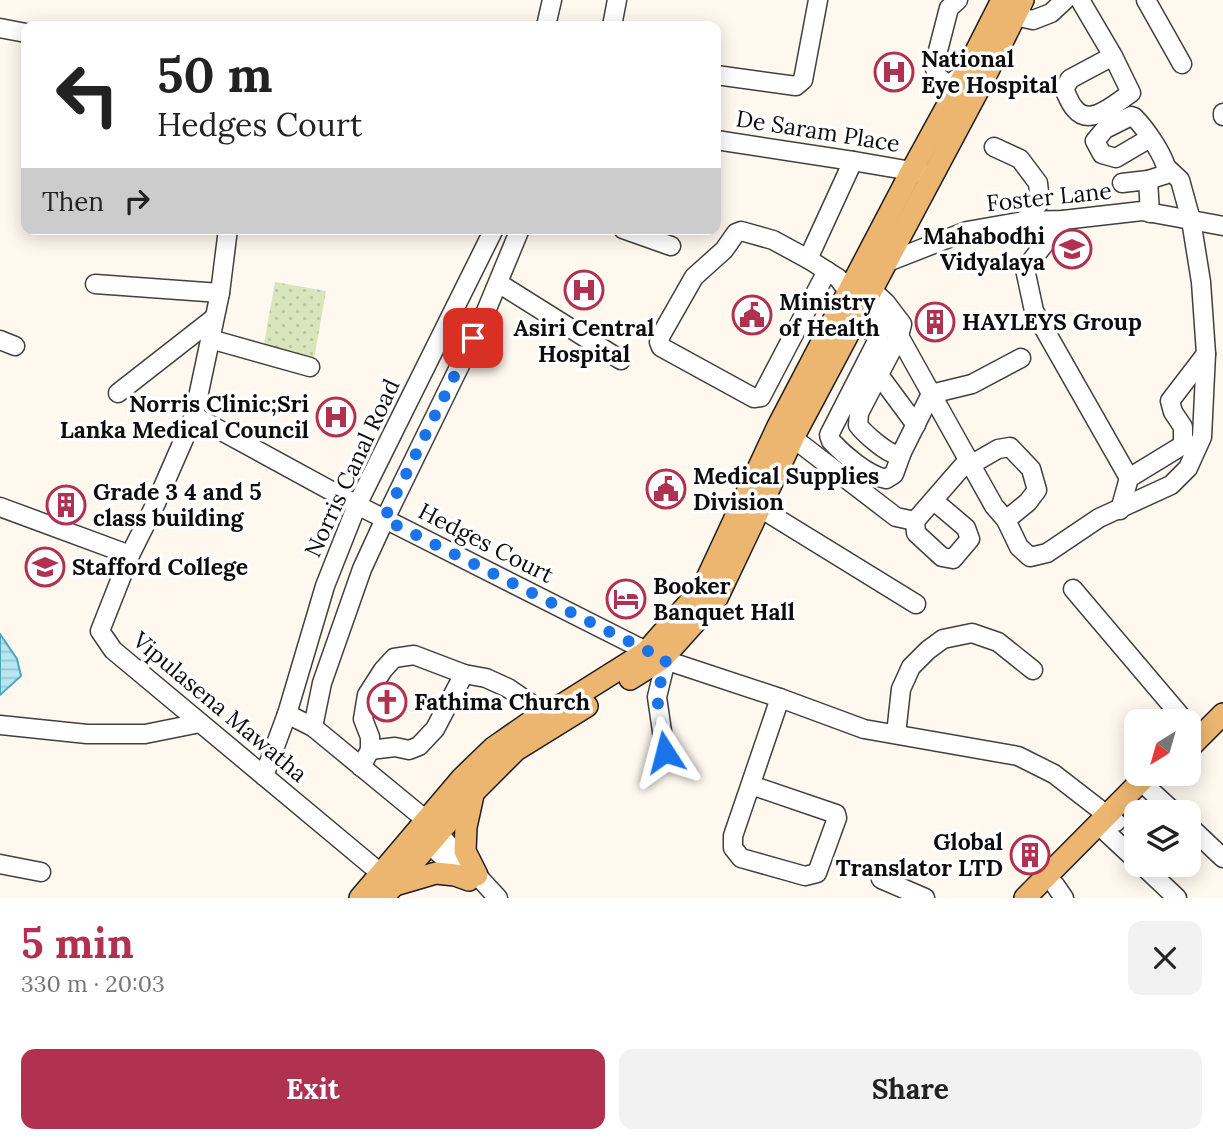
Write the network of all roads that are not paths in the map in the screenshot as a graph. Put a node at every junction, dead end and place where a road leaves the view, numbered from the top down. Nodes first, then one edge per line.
1 (552, 0) edge
2 (617, 0) edge
3 (818, 0) edge
4 (958, 0) edge
5 (1065, 0) edge
6 (1080, 0) edge
7 (1146, 0) edge
8 (1013, 5) edge
9 (547, 21) edge
10 (613, 21) edge
11 (0, 28) edge
12 (21, 32) edge
13 (1112, 55) dead end
14 (1182, 64) dead end
15 (721, 76) edge
16 (963, 77) junction
17 (1150, 138) dead end
18 (721, 141) edge
19 (994, 147) dead end
20 (853, 160) junction
21 (1166, 167) junction
22 (922, 173) junction
23 (1148, 180) junction
24 (1122, 183) dead end
25 (1150, 213) junction
26 (1063, 220) junction
27 (1191, 220) junction
28 (1024, 221) junction
29 (1223, 226) edge
30 (227, 235) edge
31 (491, 235) edge
32 (518, 235) edge
33 (524, 235) edge
34 (640, 235) edge
35 (671, 246) dead end
36 (808, 259) junction
37 (885, 263) junction
38 (827, 271) junction
39 (94, 284) dead end
40 (503, 286) junction
41 (871, 289) junction
42 (848, 291) junction
43 (220, 293) junction
44 (858, 314) junction
45 (484, 316) junction
46 (214, 318) junction
47 (899, 336) junction
48 (210, 340) junction
49 (1206, 354) junction
50 (1021, 358) dead end
51 (621, 360) dead end
52 (310, 367) dead end
53 (871, 371) junction
54 (118, 393) dead end
55 (931, 394) junction
56 (194, 416) junction
57 (916, 425) junction
58 (793, 438) junction
59 (902, 452) junction
60 (970, 461) junction
61 (1129, 478) junction
62 (933, 500) junction
63 (357, 505) junction
64 (0, 507) edge
65 (760, 508) junction
66 (1120, 510) junction
67 (384, 519) junction
68 (1006, 520) junction
69 (915, 522) junction
70 (130, 555) junction
71 (1073, 589) dead end
72 (916, 604) dead end
73 (658, 657) junction
74 (1033, 670) dead end
75 (464, 674) junction
76 (780, 698) junction
77 (1223, 699) edge
78 (1170, 709) edge
79 (287, 714) junction
80 (542, 714) junction
81 (1223, 714) edge
82 (1201, 720) edge
83 (200, 723) junction
84 (0, 725) edge
85 (1201, 725) edge
86 (313, 727) junction
87 (896, 734) junction
88 (370, 750) junction
89 (665, 752) dead end
90 (361, 767) junction
91 (264, 776) junction
92 (751, 785) junction
93 (1147, 786) edge
94 (473, 793) junction
95 (1110, 823) junction
96 (428, 832) junction
97 (1201, 837) edge
98 (1124, 840) edge
99 (1223, 858) edge
100 (0, 864) edge
101 (41, 872) dead end
102 (473, 877) junction
103 (1155, 877) edge
104 (881, 879) dead end
105 (386, 886) edge
106 (1054, 893) edge
107 (360, 898) edge
108 (497, 898) edge
109 (925, 898) edge
110 (1025, 898) edge
111 (1177, 898) edge

1 - 9 street
2 - 10 street
3 - 15 street
4 - 16 street
5 - 8 street
6 - 13 street
7 - 14 street
8 - 16 main road
8 - 22 main road
11 - 12 street
16 - 22 main road
17 - 21 street
18 - 20 street, De Saram Place
19 - 28 street
20 - 22 street, De Saram Place
20 - 36 street
21 - 23 street
21 - 27 street
22 - 37 main road
22 - 42 main road
23 - 24 street
23 - 25 street
25 - 26 street, Foster Lane
25 - 27 street, Foster Lane
26 - 28 street, Foster Lane
26 - 61 street
27 - 29 street, Foster Lane
27 - 49 street
28 - 37 street, Foster Lane
30 - 43 street, Vipulasena Mawatha
31 - 63 street, Norris Canal Road
32 - 45 street
33 - 40 street
34 - 35 street
36 - 38 street
36 - 38 street
37 - 41 main road
38 - 42 street
39 - 43 street
40 - 45 street
40 - 51 street
41 - 44 main road
41 - 47 street
42 - 73 main road
43 - 46 street, Vipulasena Mawatha
44 - 47 street
44 - 53 street
44 - 58 main road
45 - 67 street
46 - 48 street, Vipulasena Mawatha
46 - 54 street
47 - 53 street
47 - 55 street
48 - 52 street
48 - 56 street, Vipulasena Mawatha
49 - 61 street
49 - 66 street
50 - 55 street
53 - 57 street
53 - 59 street
53 - 59 street
55 - 57 street
55 - 60 street
56 - 63 street, Hedges Court
56 - 70 street, Vipulasena Mawatha
57 - 59 street
58 - 65 main road
58 - 69 street
60 - 62 street
60 - 68 street
60 - 68 street
61 - 66 street
62 - 69 street
62 - 69 street
63 - 67 street, Hedges Court
63 - 79 street, Norris Canal Road
64 - 70 street
65 - 72 street
65 - 73 main road
66 - 68 street
67 - 73 street, Hedges Court
67 - 86 street
70 - 83 street, Vipulasena Mawatha
71 - 78 street
73 - 76 street, Hedges Court
73 - 80 main road
73 - 89 street
73 - 94 main road
74 - 87 street
75 - 80 street
75 - 88 street
75 - 88 street
76 - 87 street, Hedges Court
76 - 92 street
77 - 82 main road
79 - 86 street
79 - 91 street, Norris Canal Road
80 - 96 main road
81 - 85 main road
83 - 84 street
83 - 91 street, Vipulasena Mawatha
86 - 90 street
87 - 95 street, Hedges Court
88 - 90 street
90 - 96 street
91 - 105 street, Vipulasena Mawatha
92 - 92 street
93 - 95 main road
94 - 96 main road
94 - 102 main road
95 - 98 street, Hedges Court
95 - 106 main road
95 - 110 main road
96 - 102 street
96 - 105 main road
97 - 99 street
100 - 101 street
102 - 105 main road
102 - 108 street
103 - 111 street
104 - 109 street
105 - 107 main road

